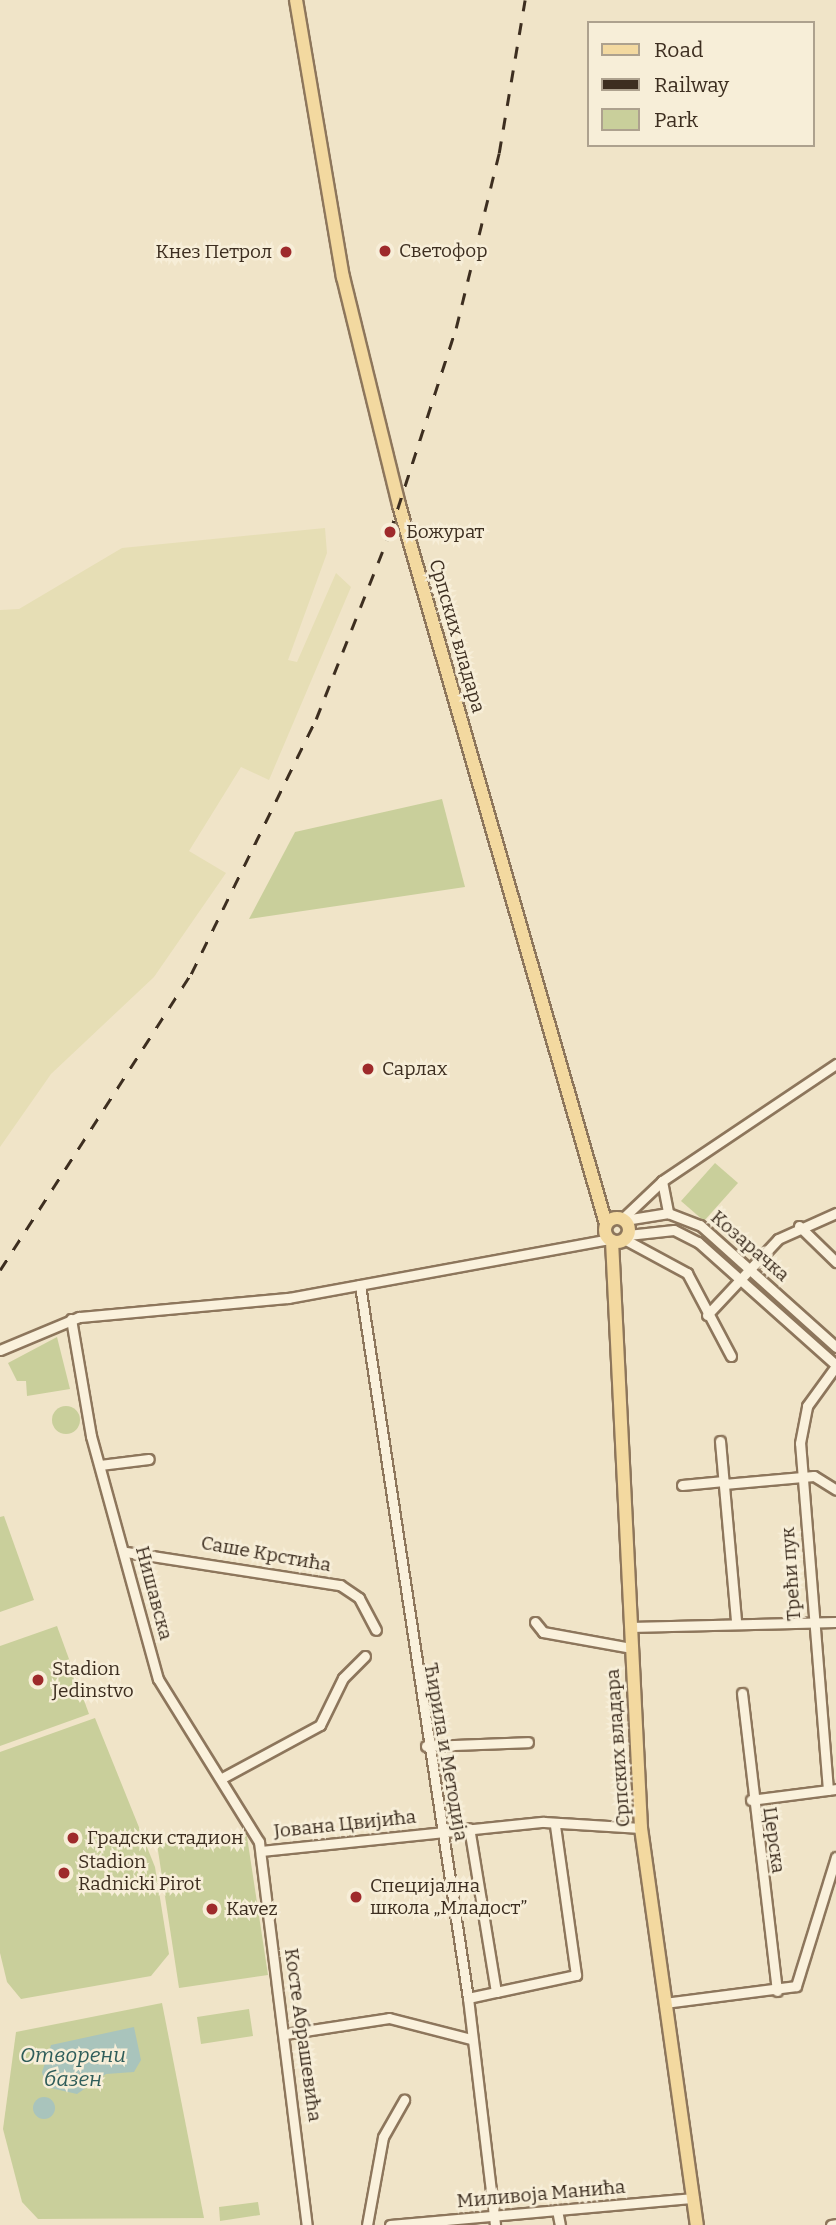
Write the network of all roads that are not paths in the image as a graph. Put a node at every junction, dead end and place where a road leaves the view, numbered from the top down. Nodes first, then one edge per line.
1 (296, 0) edge
2 (836, 1064) edge
3 (662, 1181) junction
4 (668, 1213) junction
5 (833, 1214) edge
6 (799, 1226) junction
7 (836, 1226) edge
8 (617, 1230) junction
9 (836, 1262) edge
10 (751, 1270) junction
11 (741, 1282) junction
12 (360, 1285) junction
13 (707, 1315) junction
14 (71, 1319) junction
15 (836, 1346) edge
16 (0, 1350) edge
17 (731, 1356) dead end
18 (836, 1366) edge
19 (720, 1441) dead end
20 (149, 1459) dead end
21 (100, 1465) junction
22 (802, 1478) junction
23 (724, 1483) junction
24 (682, 1485) dead end
25 (836, 1490) edge
26 (126, 1552) junction
27 (812, 1621) junction
28 (536, 1622) dead end
29 (736, 1622) junction
30 (836, 1622) edge
31 (630, 1627) junction
32 (376, 1630) dead end
33 (631, 1648) junction
34 (365, 1656) dead end
35 (742, 1693) dead end
36 (528, 1742) dead end
37 (426, 1746) junction
38 (224, 1777) junction
39 (832, 1789) edge
40 (751, 1800) junction
41 (555, 1826) junction
42 (469, 1828) junction
43 (642, 1828) junction
44 (442, 1831) junction
45 (261, 1851) junction
46 (836, 1857) edge
47 (777, 1991) junction
48 (496, 1992) junction
49 (468, 1998) junction
50 (666, 2003) junction
51 (285, 2034) junction
52 (471, 2039) junction
53 (404, 2100) dead end
54 (694, 2198) junction
55 (556, 2210) junction
56 (494, 2220) edge
57 (836, 2224) edge
58 (307, 2225) edge
59 (367, 2225) edge
60 (390, 2225) edge
61 (559, 2225) edge
62 (697, 2225) edge
63 (831, 2225) edge

1 - 8 main road, Српских владара
2 - 3 street
3 - 4 street
3 - 8 street
4 - 8 street
4 - 10 street, Козарачка
5 - 6 street
5 - 7 street
6 - 9 street
6 - 10 street
8 - 11 street, Козарачка
8 - 12 street
8 - 13 street
8 - 31 main road, Српских владара
10 - 11 street
10 - 15 street, Козарачка
11 - 13 street
11 - 18 street, Козарачка
12 - 14 street
12 - 37 street, Ћирила и Методија
13 - 17 street
14 - 16 street
14 - 21 street, Нишавска
18 - 22 street, Трећи пук
19 - 23 street
20 - 21 street
21 - 26 street, Нишавска
22 - 23 street
22 - 25 street
22 - 27 street, Трећи пук
23 - 24 street
23 - 29 street
26 - 32 street, Саше Крстића
26 - 38 street, Нишавска
27 - 29 street
27 - 30 street
27 - 39 street, Трећи пук
28 - 33 street
29 - 31 street
31 - 33 main road, Српских владара
33 - 43 main road, Српских владара
34 - 38 street
35 - 40 street, Церска
36 - 37 street
37 - 44 street, Ћирила и Методија
38 - 45 street, Нишавска
39 - 40 street
40 - 47 street, Церска
41 - 42 street, Јована Цвијића
41 - 43 street, Јована Цвијића
41 - 48 street
42 - 44 street, Јована Цвијића
42 - 48 street
43 - 50 main road, Српских владара
44 - 45 street, Јована Цвијића
44 - 49 street, Ћирила и Методија
45 - 51 street, Косте Абрашевића
46 - 47 street
47 - 50 street
48 - 49 street
49 - 52 street, Ћирила и Методија
50 - 54 main road, Српских владара
51 - 52 street
51 - 58 street, Косте Абрашевића
52 - 56 street, Ћирила и Методија
53 - 59 street
54 - 55 street, Миливоја Манића
54 - 62 main road, Српских владара
55 - 56 street, Миливоја Манића
55 - 61 street
56 - 60 street, Миливоја Манића
57 - 63 street

